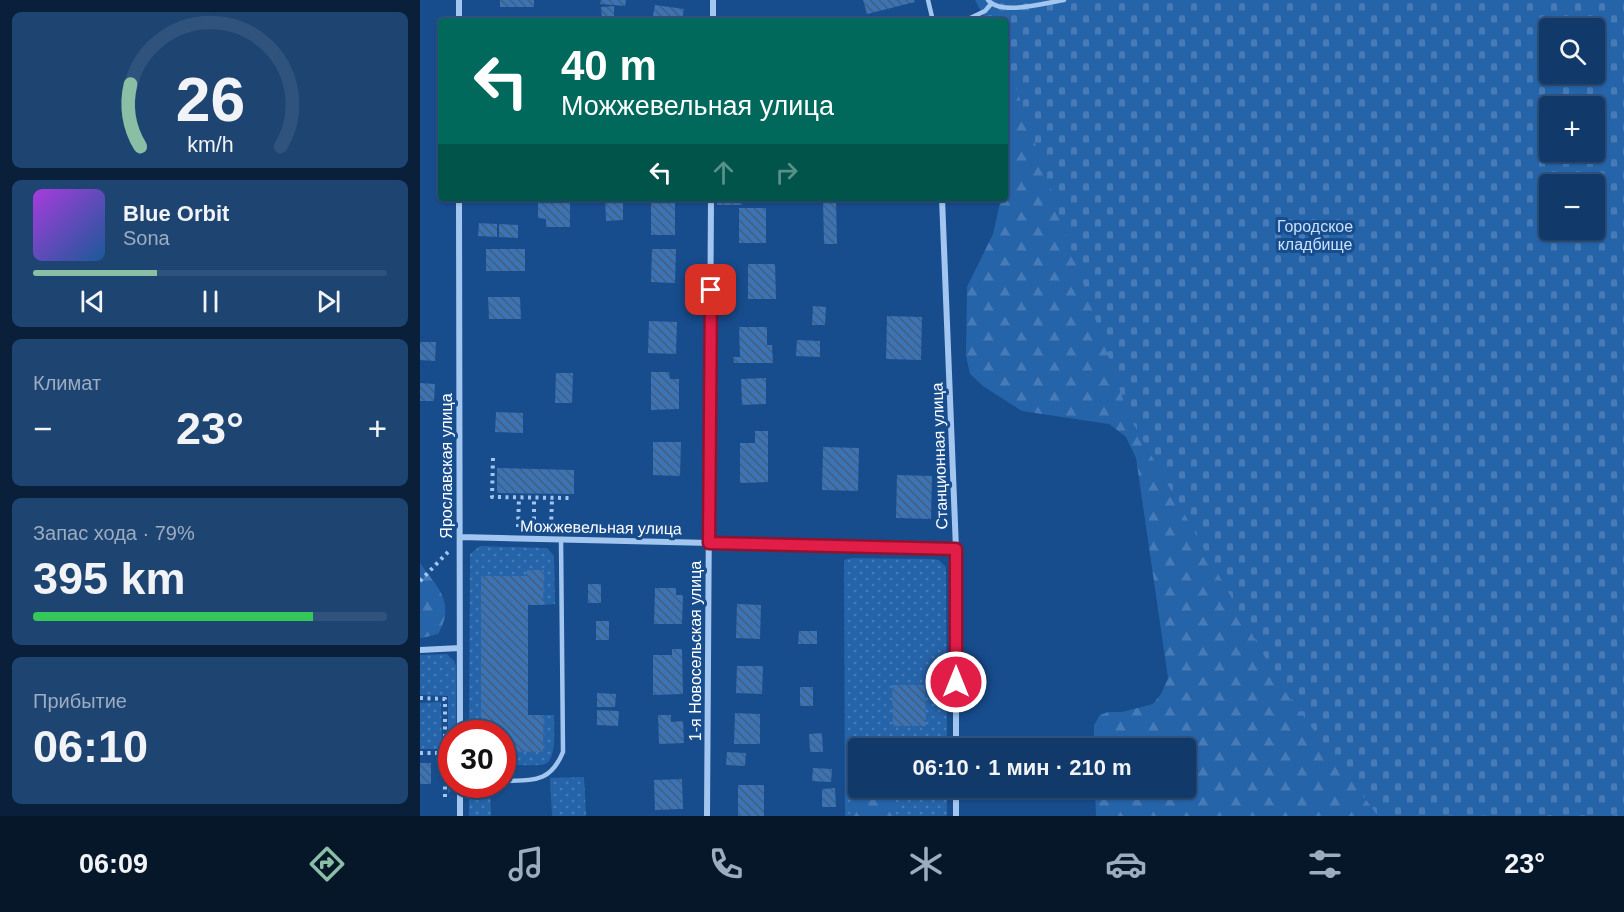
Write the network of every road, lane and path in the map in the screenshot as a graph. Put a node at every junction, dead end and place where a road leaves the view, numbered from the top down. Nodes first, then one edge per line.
1 (459, 0) edge
2 (713, 0) edge
3 (928, 0) edge
4 (1064, 0) edge
5 (989, 2) edge
6 (459, 18) edge
7 (713, 18) edge
8 (932, 18) edge
9 (970, 18) edge
10 (459, 201) edge
11 (711, 201) edge
12 (942, 201) edge
13 (493, 458) dead end
14 (519, 498) junction
15 (534, 498) junction
16 (552, 498) junction
17 (569, 498) dead end
18 (460, 537) junction
19 (517, 538) junction
20 (533, 538) junction
21 (551, 539) junction
22 (561, 539) junction
23 (709, 543) junction
24 (460, 548) junction
25 (956, 549) junction
26 (420, 581) edge
27 (460, 648) junction
28 (420, 650) edge
29 (420, 698) edge
30 (445, 720) edge
31 (460, 720) edge
32 (956, 738) edge
33 (420, 753) edge
34 (438, 753) edge
35 (516, 781) edge
36 (460, 798) edge
37 (956, 798) edge
38 (460, 816) edge
39 (707, 816) edge
40 (956, 816) edge

1 - 6 street
2 - 7 street
3 - 8 lane
4 - 5 lane
5 - 9 lane
10 - 18 street, Ярославская улица
11 - 23 street, 1-я Новосельская улица
12 - 25 street, Станционная улица
13 - 14 path
14 - 15 path
14 - 19 path
15 - 16 path
15 - 20 path
16 - 17 path
16 - 21 path
18 - 19 street, Можжевельная улица
18 - 24 street, Ярославская улица
19 - 20 street, Можжевельная улица
20 - 21 street, Можжевельная улица
21 - 22 street, Можжевельная улица
22 - 23 street, Можжевельная улица
22 - 35 lane
23 - 25 street, Можжевельная улица
23 - 39 street, 1-я Новосельская улица
24 - 26 path
24 - 27 street, Ярославская улица
25 - 32 street, Станционная улица
27 - 28 street
27 - 31 street, Ярославская улица
29 - 30 path
33 - 34 path
36 - 38 street
37 - 40 street

